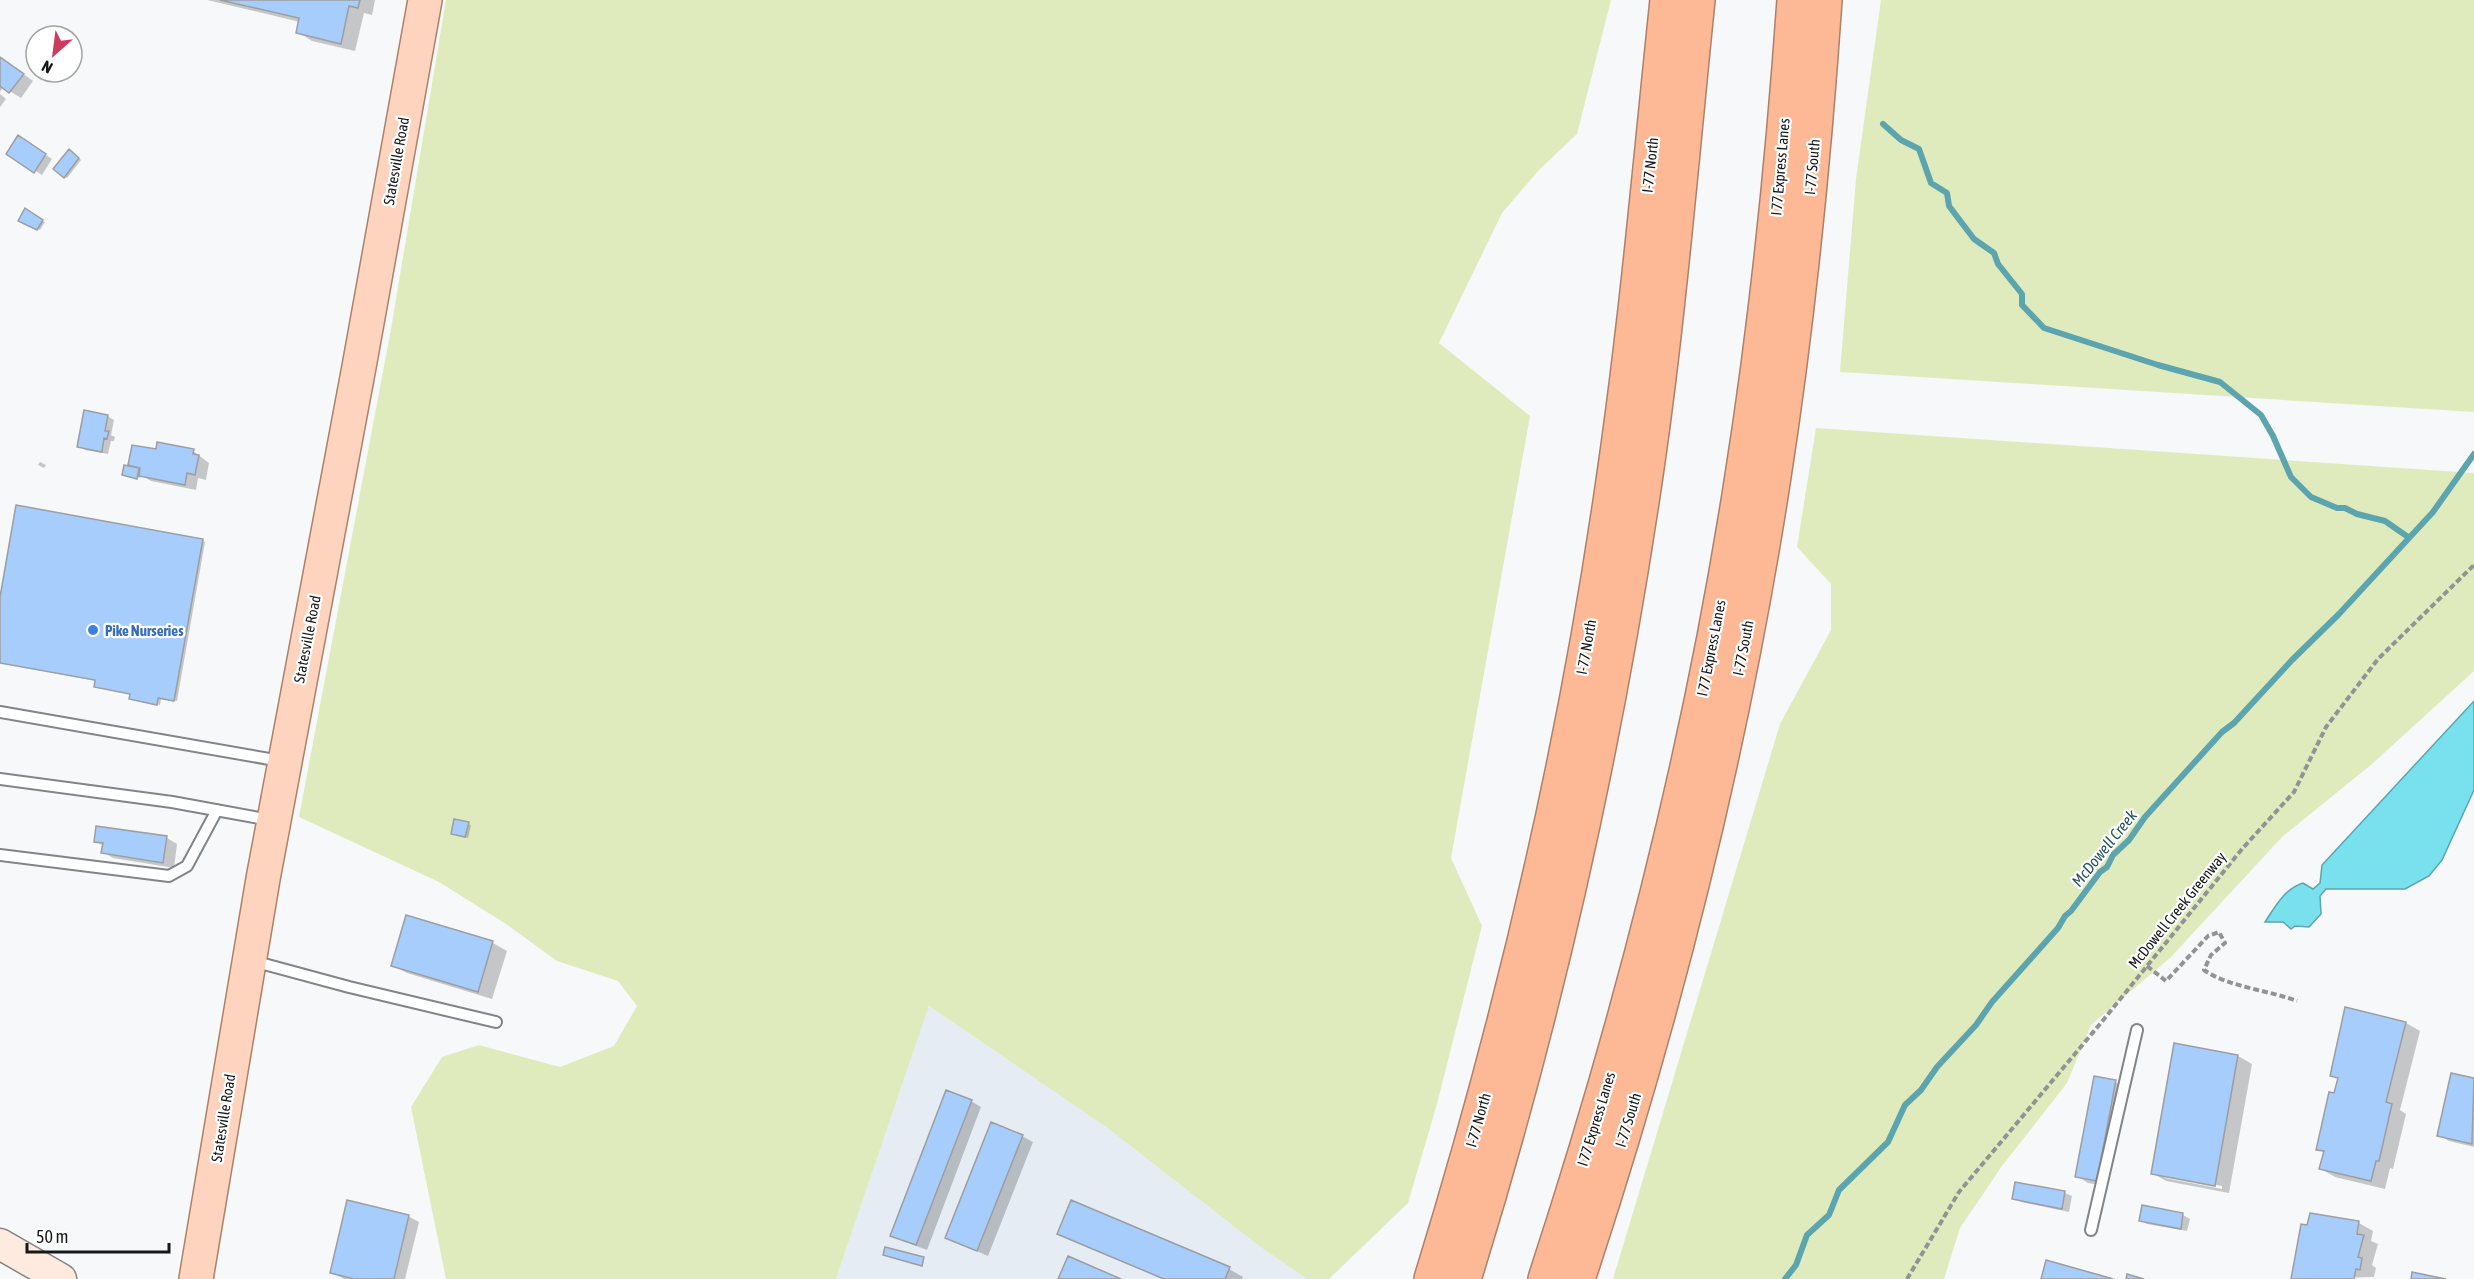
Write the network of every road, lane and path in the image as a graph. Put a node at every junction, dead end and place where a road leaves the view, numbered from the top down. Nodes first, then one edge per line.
1 (425, 0) edge
2 (1667, 0) edge
3 (1698, 0) edge
4 (1794, 0) edge
5 (1825, 0) edge
6 (2474, 565) edge
7 (0, 712) edge
8 (284, 761) junction
9 (0, 779) edge
10 (217, 810) junction
11 (274, 820) junction
12 (0, 855) edge
13 (249, 960) junction
14 (2147, 966) junction
15 (2297, 1001) dead end
16 (496, 1022) dead end
17 (2137, 1030) dead end
18 (2091, 1230) dead end
19 (0, 1244) edge
20 (61, 1279) edge
21 (196, 1279) edge
22 (1431, 1279) edge
23 (1464, 1279) edge
24 (1545, 1279) edge
25 (1578, 1279) edge
26 (1907, 1279) edge

1 - 8 main road, Statesville Road
2 - 22 highway, I-77 North
3 - 23 highway
4 - 24 highway, I 77 Express Lanes
5 - 25 highway, I-77 South
6 - 14 path, McDowell Creek Greenway
7 - 8 lane
8 - 11 main road, Statesville Road
9 - 10 lane
10 - 11 lane
10 - 12 lane
11 - 13 main road, Statesville Road
13 - 16 lane
13 - 21 main road, Statesville Road
14 - 15 path
14 - 26 path, McDowell Creek Greenway
17 - 18 lane
19 - 20 street

